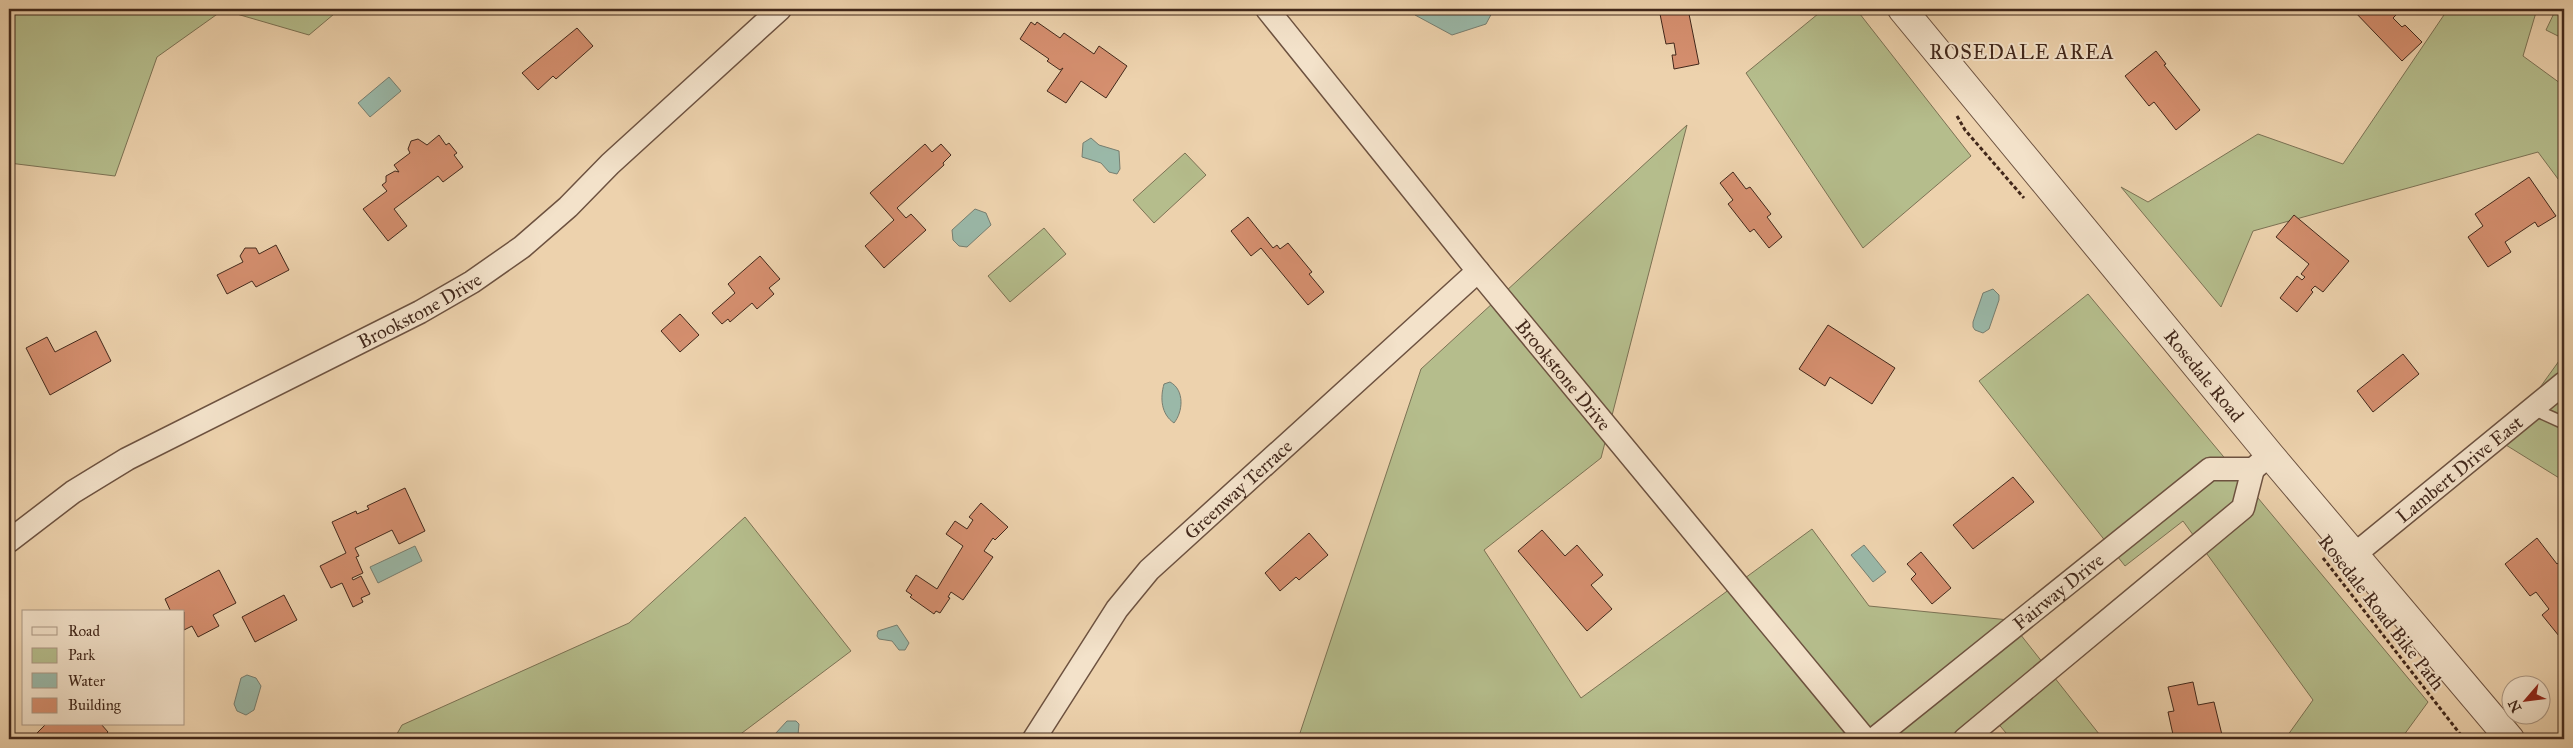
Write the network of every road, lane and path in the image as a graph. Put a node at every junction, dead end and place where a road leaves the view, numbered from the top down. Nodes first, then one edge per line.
1 (780, 9) edge
2 (1266, 9) edge
3 (1902, 9) edge
4 (1478, 271) junction
5 (2564, 383) edge
6 (2533, 409) junction
7 (2564, 423) edge
8 (2261, 462) junction
9 (9, 540) edge
10 (2318, 552) dead end
11 (2354, 555) junction
12 (1034, 739) edge
13 (1865, 739) edge
14 (1874, 739) edge
15 (1965, 739) edge
16 (2464, 739) edge
17 (2510, 739) edge

1 - 9 street, Brookstone Drive
2 - 4 street, Brookstone Drive
3 - 8 street, Rosedale Road
4 - 12 street, Greenway Terrace
4 - 13 street, Brookstone Drive
5 - 6 street, Lambert Drive East
6 - 7 lane
6 - 11 street, Lambert Drive East
8 - 11 street, Rosedale Road
8 - 14 street, Fairway Drive
8 - 15 street
10 - 16 path, Rosedale Road Bike Path
11 - 17 street, Rosedale Road

